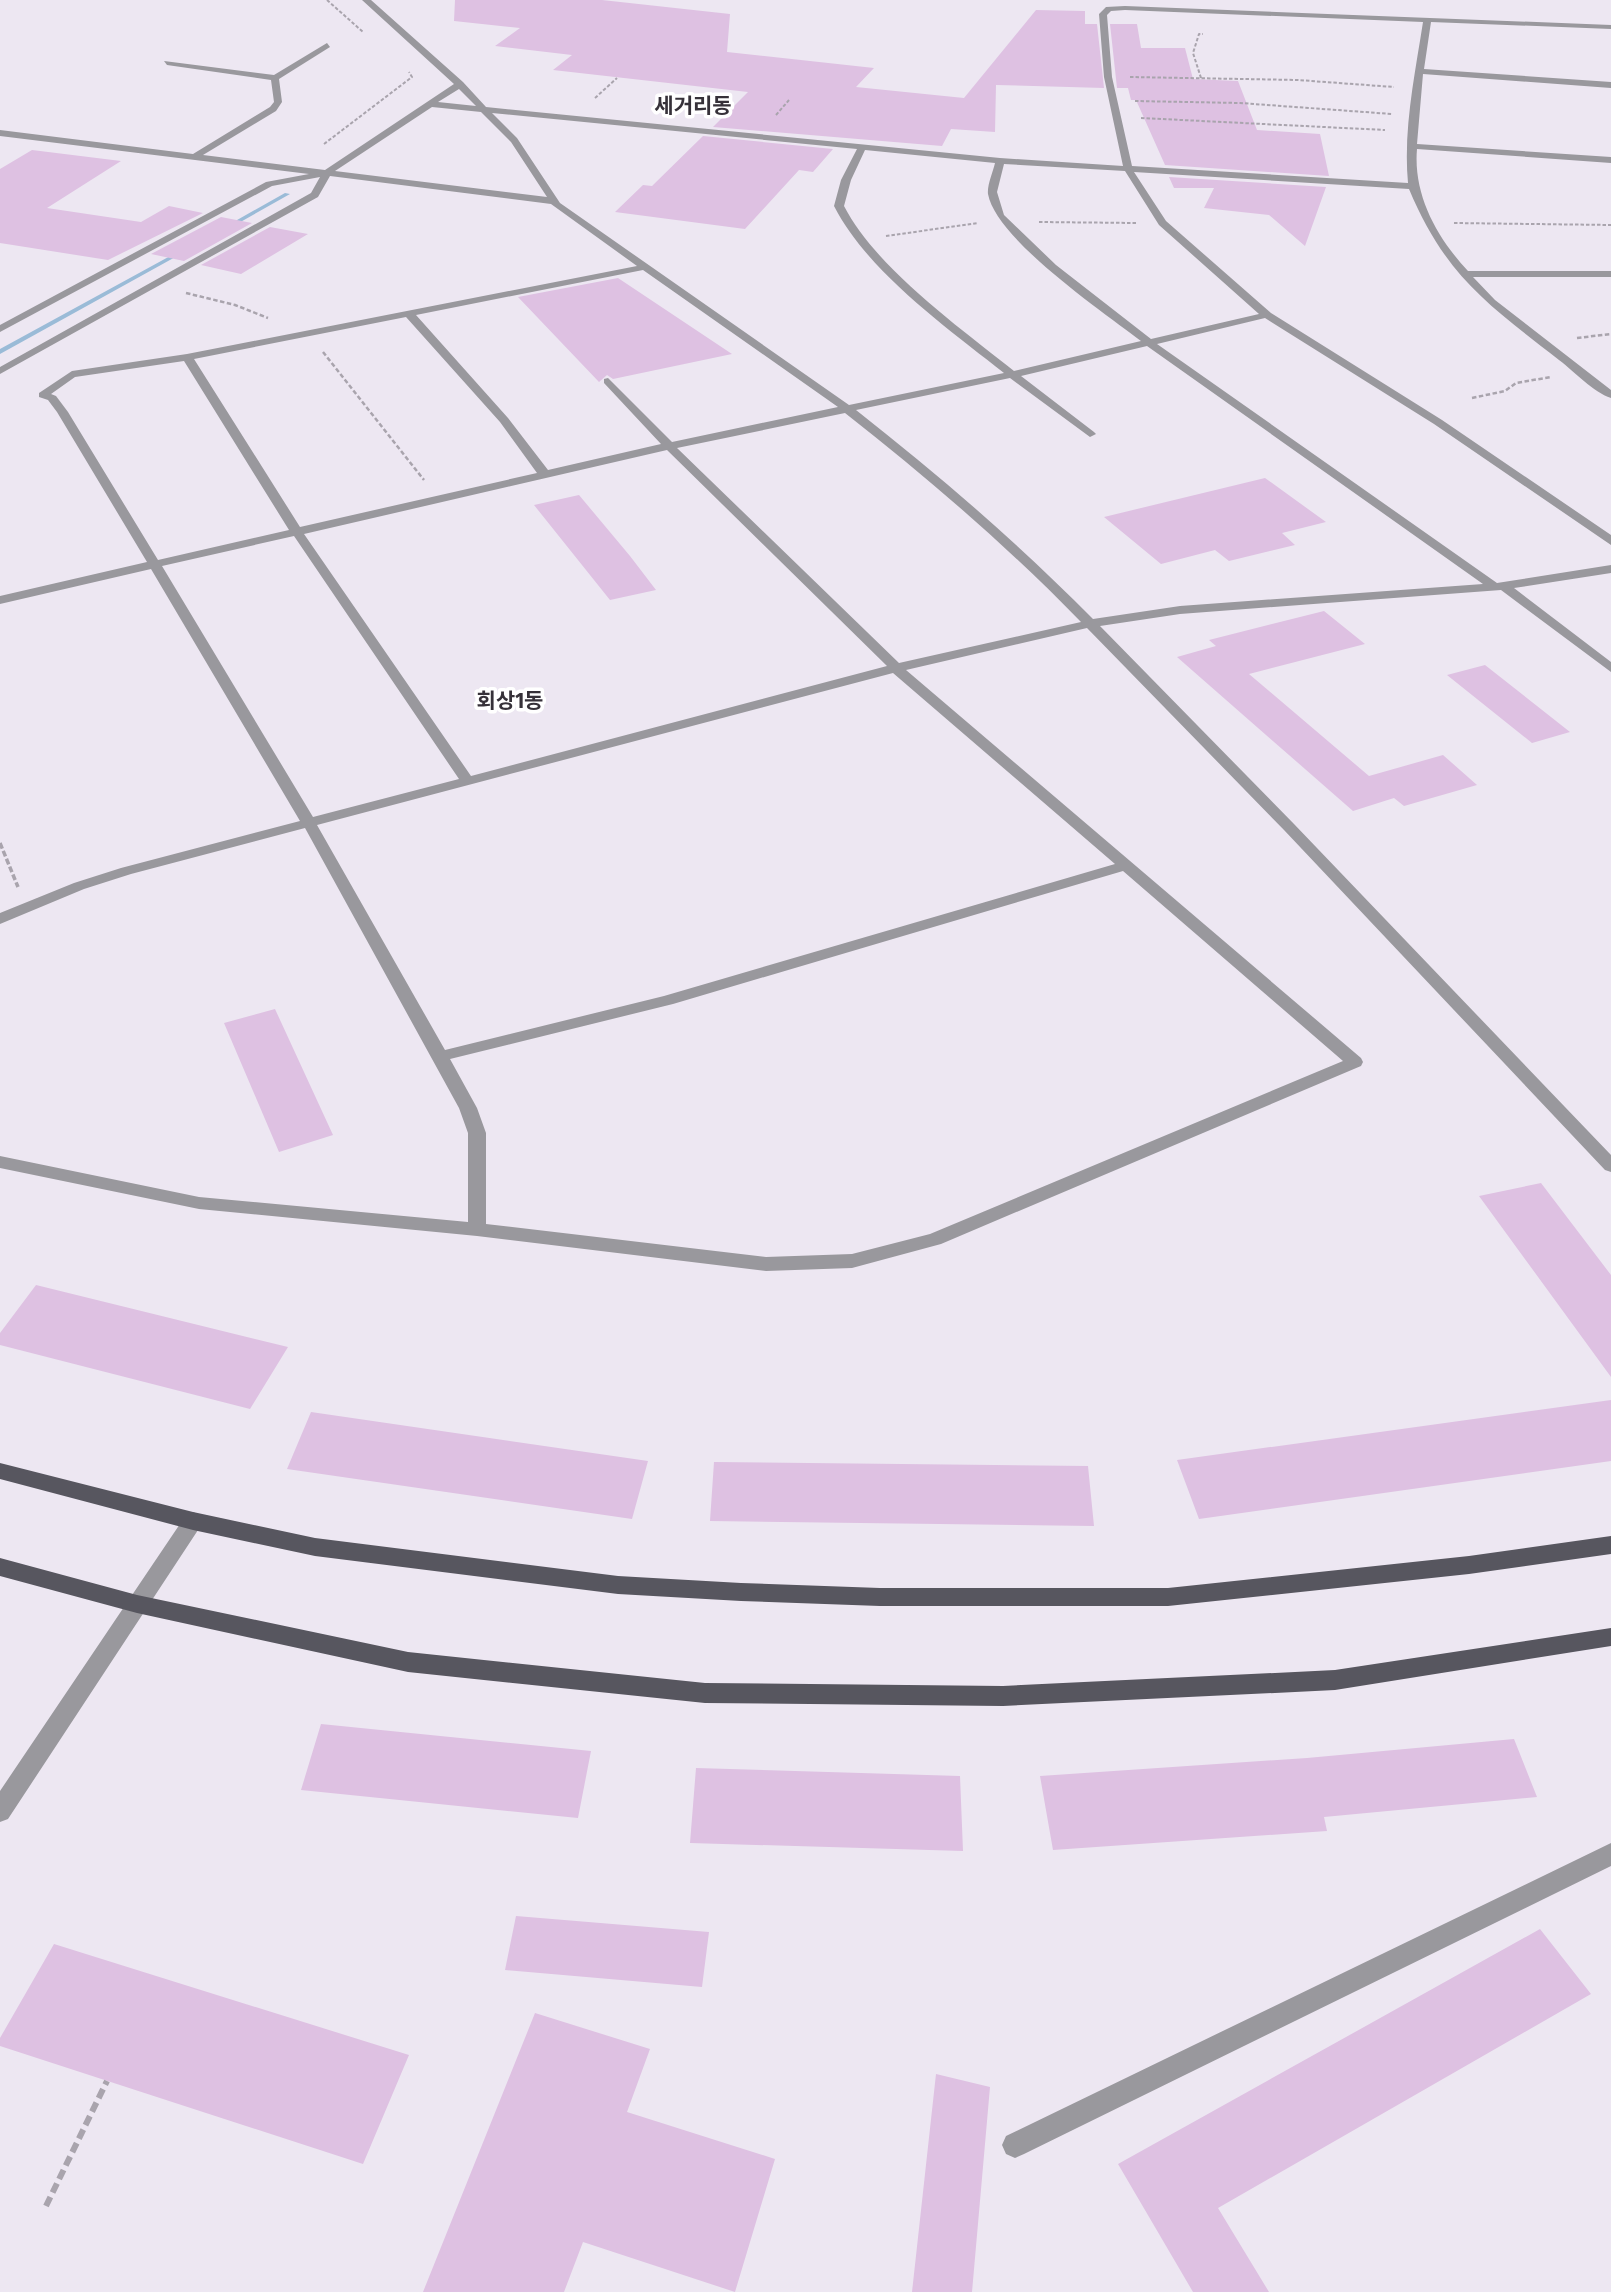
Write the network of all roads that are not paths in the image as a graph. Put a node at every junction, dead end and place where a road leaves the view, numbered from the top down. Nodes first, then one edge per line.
1 (366, 0) edge
2 (1427, 20) junction
3 (1611, 27) edge
4 (327, 45) dead end
5 (167, 63) dead end
6 (1421, 71) junction
7 (275, 78) junction
8 (460, 84) junction
9 (1611, 85) edge
10 (430, 104) junction
11 (483, 108) junction
12 (0, 133) edge
13 (1414, 146) junction
14 (862, 148) junction
15 (194, 157) junction
16 (1611, 160) edge
17 (1000, 162) junction
18 (1128, 169) junction
19 (327, 173) junction
20 (1413, 186) junction
21 (553, 201) junction
22 (645, 267) junction
23 (1463, 274) junction
24 (1611, 274) edge
25 (409, 314) junction
26 (1267, 315) junction
27 (0, 330) edge
28 (1148, 342) junction
29 (187, 357) junction
30 (0, 371) edge
31 (1010, 375) junction
32 (608, 381) dead end
33 (1611, 395) edge
34 (846, 408) junction
35 (1090, 434) dead end
36 (669, 446) junction
37 (545, 475) junction
38 (297, 532) junction
39 (1611, 541) edge
40 (155, 565) junction
41 (1611, 569) edge
42 (1500, 586) junction
43 (0, 600) edge
44 (1092, 623) junction
45 (896, 668) junction
46 (1611, 668) edge
47 (467, 780) junction
48 (308, 824) junction
49 (1123, 866) junction
50 (0, 919) edge
51 (441, 1056) junction
52 (0, 1161) edge
53 (1611, 1166) edge
54 (477, 1229) junction
55 (0, 1471) edge
56 (193, 1521) junction
57 (1611, 1545) edge
58 (0, 1567) edge
59 (137, 1604) junction
60 (1611, 1637) edge
61 (0, 1811) edge
62 (1611, 1854) edge
63 (1015, 2146) dead end

1 - 8 street
2 - 3 street
2 - 6 street
2 - 18 street
4 - 7 street
5 - 7 street
6 - 9 street
6 - 13 street
7 - 15 street
8 - 10 street
8 - 11 street
10 - 11 street
10 - 19 street
11 - 14 street
11 - 21 street
12 - 15 street
13 - 16 street
13 - 20 street
14 - 17 street
14 - 31 street
15 - 19 street
17 - 18 street
17 - 28 street
18 - 20 street
18 - 26 street
19 - 21 street
19 - 27 street
19 - 30 street
20 - 23 street
21 - 22 street
22 - 25 street
22 - 34 street
23 - 24 street
23 - 33 street
25 - 29 street
25 - 37 street
26 - 28 street
26 - 39 street
28 - 31 street
28 - 42 street
29 - 38 street
29 - 40 street
31 - 34 street
31 - 35 street
32 - 36 street
34 - 36 street
34 - 44 street
36 - 37 street
36 - 45 street
37 - 38 street
38 - 40 street
38 - 47 street
40 - 43 street
40 - 48 street
41 - 42 street
42 - 44 street
42 - 46 street
44 - 45 street
44 - 53 street
45 - 47 street
45 - 49 street
47 - 48 street
48 - 50 street
48 - 51 street
49 - 51 street
49 - 54 street
51 - 54 street
52 - 54 street
55 - 56 main road
56 - 57 main road
56 - 59 street
58 - 59 main road
59 - 60 main road
59 - 61 street
62 - 63 street

